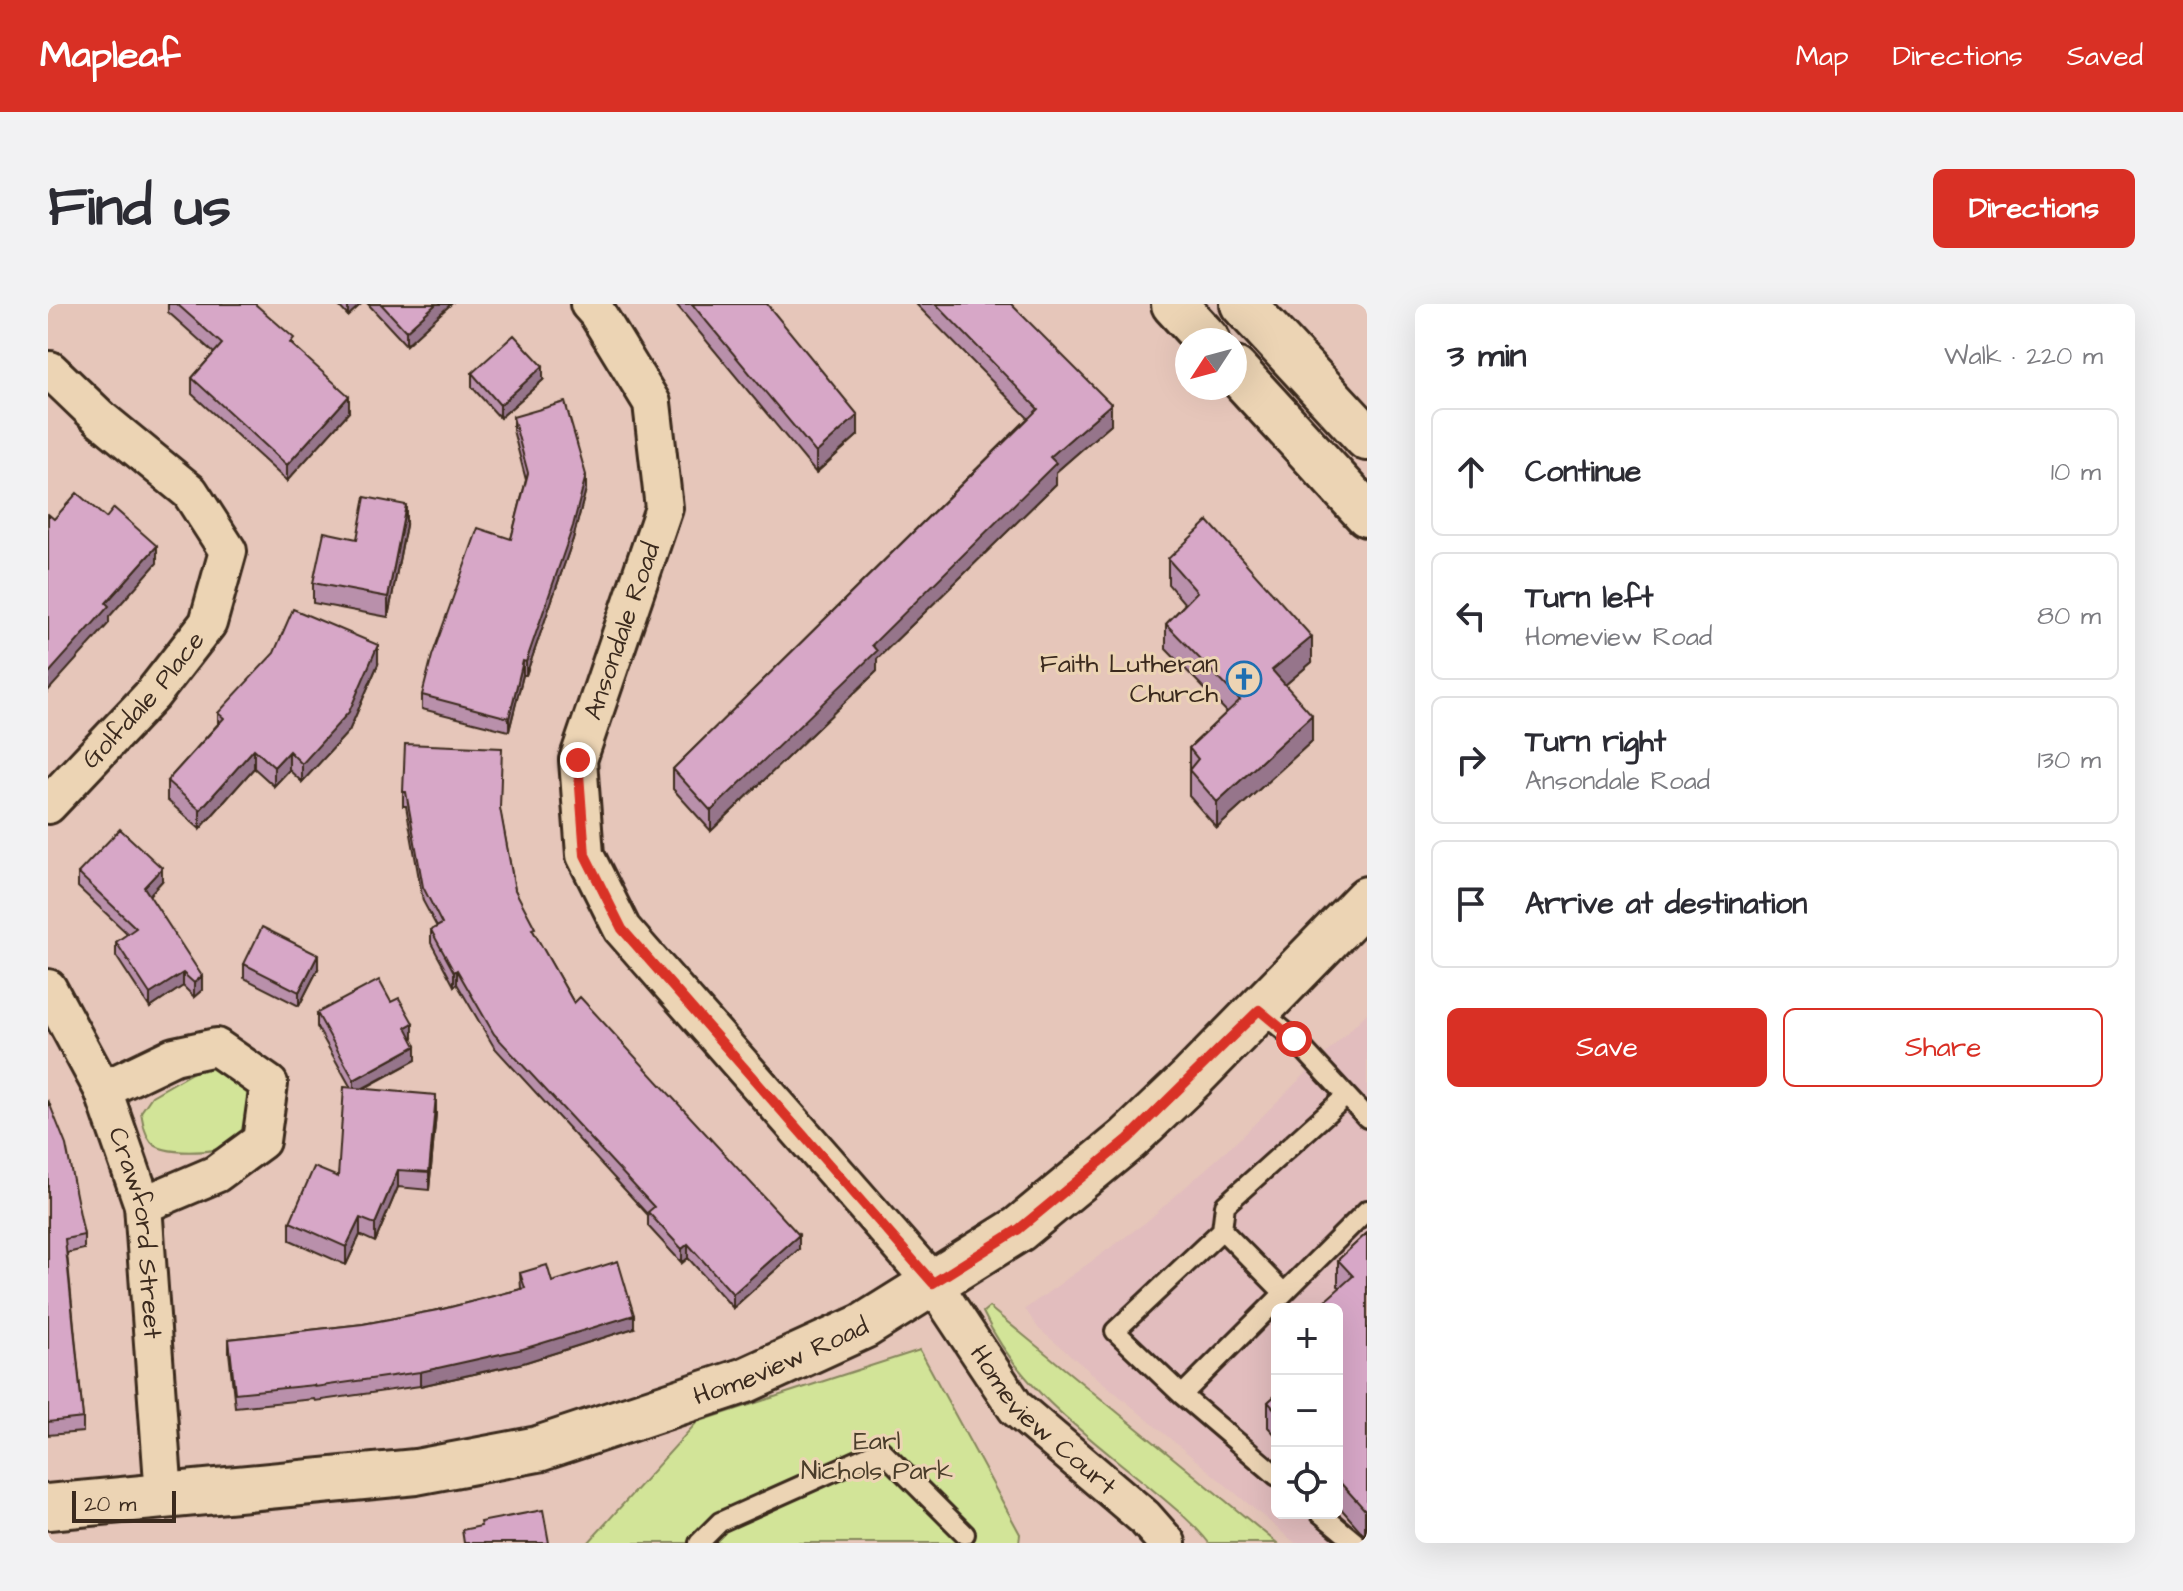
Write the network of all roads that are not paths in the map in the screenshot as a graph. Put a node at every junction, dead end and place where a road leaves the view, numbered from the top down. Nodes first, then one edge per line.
1 (589, 304) edge
2 (1174, 304) edge
3 (1243, 304) edge
4 (1196, 328) edge
5 (50, 370) edge
6 (1247, 383) edge
7 (1367, 438) edge
8 (1367, 514) edge
9 (48, 805) edge
10 (1367, 899) edge
11 (48, 988) edge
12 (1259, 1010) junction
13 (103, 1090) junction
14 (1346, 1096) junction
15 (1367, 1118) edge
16 (143, 1205) junction
17 (1367, 1210) edge
18 (1222, 1230) junction
19 (933, 1283) junction
20 (1284, 1293) junction
21 (1182, 1395) junction
22 (1271, 1471) edge
23 (164, 1496) junction
24 (48, 1507) edge
25 (1327, 1519) edge
26 (965, 1534) dead end
27 (699, 1543) edge
28 (1167, 1543) edge
29 (1356, 1543) edge

1 - 19 street, Ansondale Road
2 - 4 street
3 - 7 street
5 - 9 street, Golfdale Place
6 - 8 street
10 - 12 street, Homeview Road
11 - 13 street, Crawford Street
12 - 14 lane
12 - 19 street, Homeview Road
13 - 16 street, Crawford Street
13 - 16 street
14 - 15 lane
14 - 18 lane
16 - 23 street, Crawford Street
17 - 20 lane
18 - 20 lane
18 - 21 lane
19 - 23 street, Homeview Road
19 - 28 street, Homeview Court
20 - 21 lane
21 - 22 lane
23 - 24 street, Homeview Road
25 - 29 lane
26 - 27 lane

